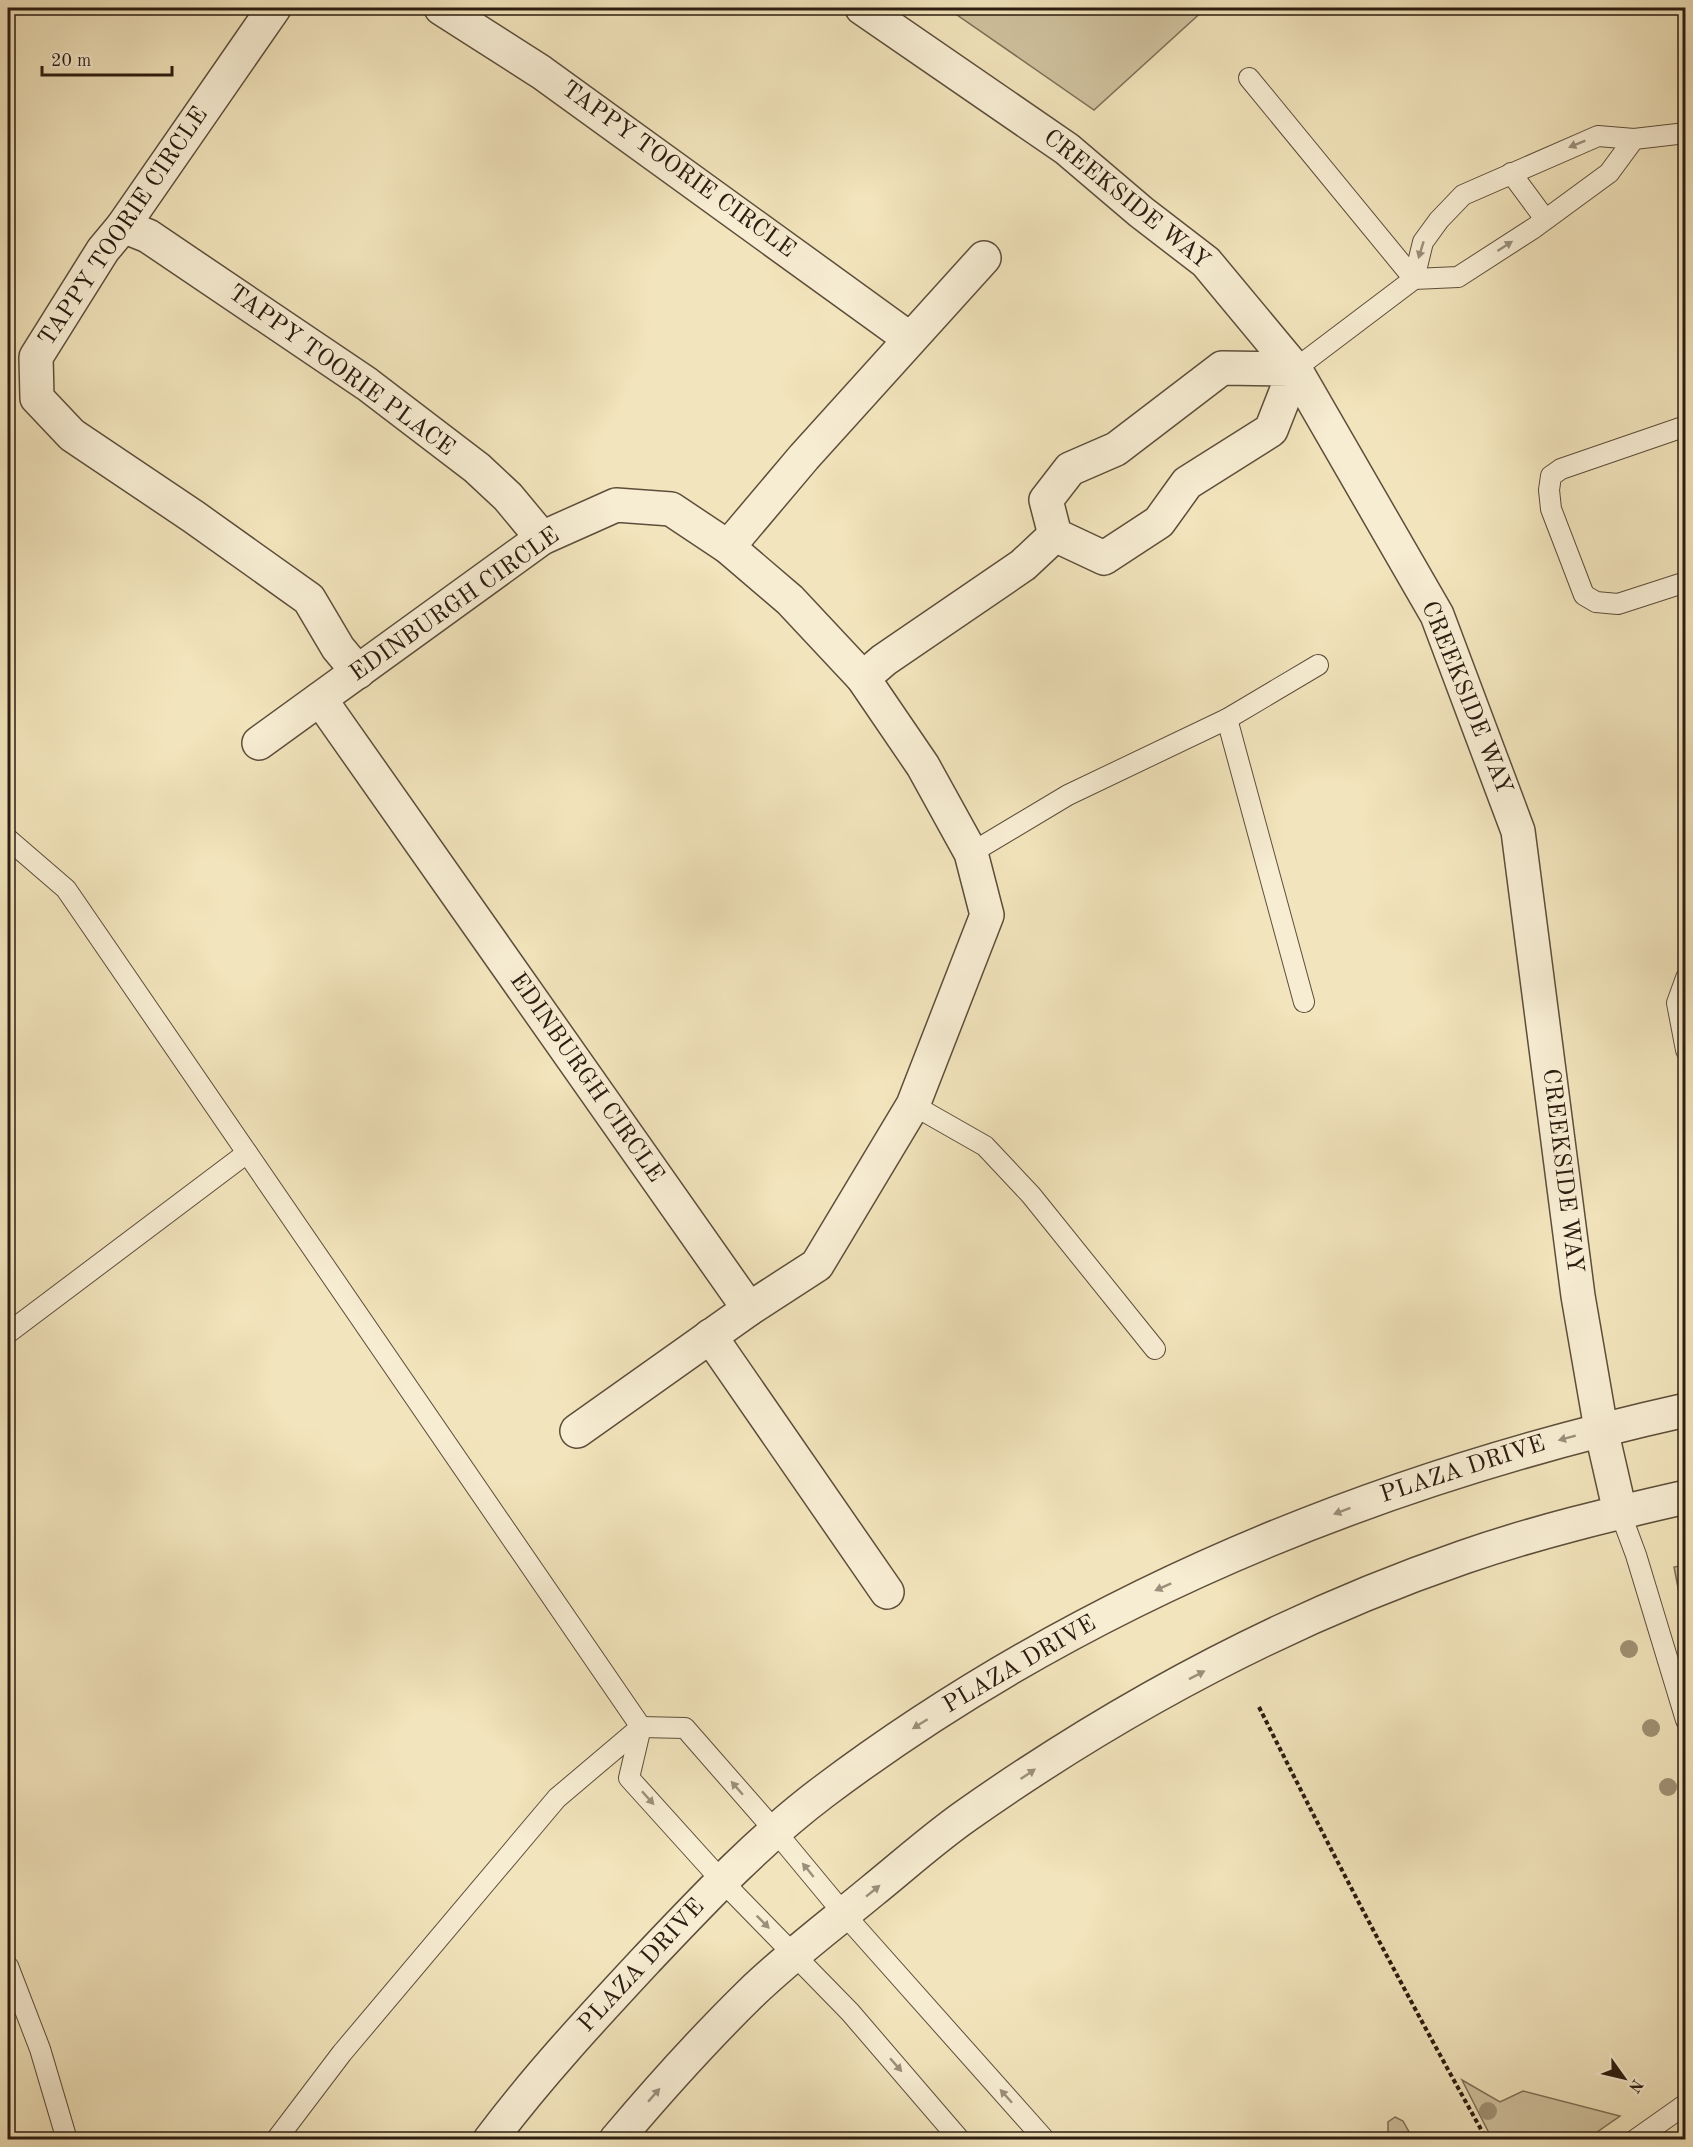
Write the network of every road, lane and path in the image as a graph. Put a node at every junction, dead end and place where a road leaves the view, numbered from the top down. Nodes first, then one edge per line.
1 (274, 8) edge
2 (441, 8) edge
3 (862, 8) edge
4 (1249, 78) dead end
5 (1686, 133) edge
6 (1634, 139) junction
7 (1511, 173) junction
8 (1545, 219) junction
9 (123, 226) junction
10 (984, 258) dead end
11 (1414, 279) junction
12 (910, 339) junction
13 (1295, 369) junction
14 (1686, 426) edge
15 (1055, 535) junction
16 (542, 538) junction
17 (728, 547) junction
18 (1686, 582) edge
19 (1318, 665) dead end
20 (358, 672) junction
21 (863, 678) junction
22 (320, 699) junction
23 (1227, 719) junction
24 (259, 743) dead end
25 (8, 839) edge
26 (971, 853) junction
27 (1686, 978) edge
28 (1304, 1002) dead end
29 (1686, 1050) edge
30 (913, 1105) junction
31 (247, 1153) junction
32 (749, 1309) junction
33 (8, 1333) edge
34 (710, 1336) junction
35 (1155, 1349) dead end
36 (1686, 1410) edge
37 (1601, 1429) junction
38 (578, 1431) dead end
39 (1686, 1497) edge
40 (1620, 1512) junction
41 (887, 1592) dead end
42 (1259, 1707) dead end
43 (1686, 1720) edge
44 (641, 1727) junction
45 (776, 1832) junction
46 (722, 1881) junction
47 (844, 1914) junction
48 (795, 1954) junction
49 (8, 1966) edge
50 (1686, 2104) edge
51 (67, 2139) edge
52 (276, 2139) edge
53 (490, 2139) edge
54 (616, 2139) edge
55 (960, 2139) edge
56 (1045, 2139) edge
57 (1487, 2139) edge
58 (1635, 2139) edge

1 - 9 street, TAPPY TOORIE CIRCLE
2 - 12 street, TAPPY TOORIE CIRCLE
3 - 13 street, CREEKSIDE WAY
4 - 11 lane
5 - 6 lane
6 -> 7 lane
6 - 8 lane
7 - 8 lane
7 -> 11 lane
11 -> 8 lane
9 - 16 street, TAPPY TOORIE PLACE
9 - 20 street, TAPPY TOORIE CIRCLE
10 - 12 street
11 - 13 lane
12 - 17 street
13 - 15 street
13 - 15 street
13 - 37 street, CREEKSIDE WAY
14 - 18 lane
15 - 21 street
16 - 17 street, EDINBURGH CIRCLE
16 - 20 street, EDINBURGH CIRCLE
17 - 21 street, EDINBURGH CIRCLE
19 - 23 lane
20 - 22 street, EDINBURGH CIRCLE
21 - 26 street, EDINBURGH CIRCLE
22 - 24 street, EDINBURGH CIRCLE
22 - 32 street, EDINBURGH CIRCLE
23 - 26 lane
23 - 28 lane
25 - 31 lane
26 - 30 street, EDINBURGH CIRCLE
27 - 29 lane
30 - 32 street, EDINBURGH CIRCLE
30 - 35 lane
31 - 33 lane
31 - 44 lane
32 - 34 street, EDINBURGH CIRCLE
34 - 38 street, EDINBURGH CIRCLE
34 - 41 street
36 - 37 street, PLAZA DRIVE
37 - 40 street, CREEKSIDE WAY
37 -> 45 street, PLAZA DRIVE
39 - 40 street
40 - 43 lane
47 -> 40 street
42 - 57 path
45 -> 44 lane
44 -> 46 lane
44 - 52 lane
45 - 46 street, PLAZA DRIVE
47 -> 45 lane
46 -> 48 lane
46 - 53 street, PLAZA DRIVE
47 - 48 street
56 -> 47 lane
54 -> 48 street
48 -> 55 lane
49 - 51 lane
50 - 58 lane

